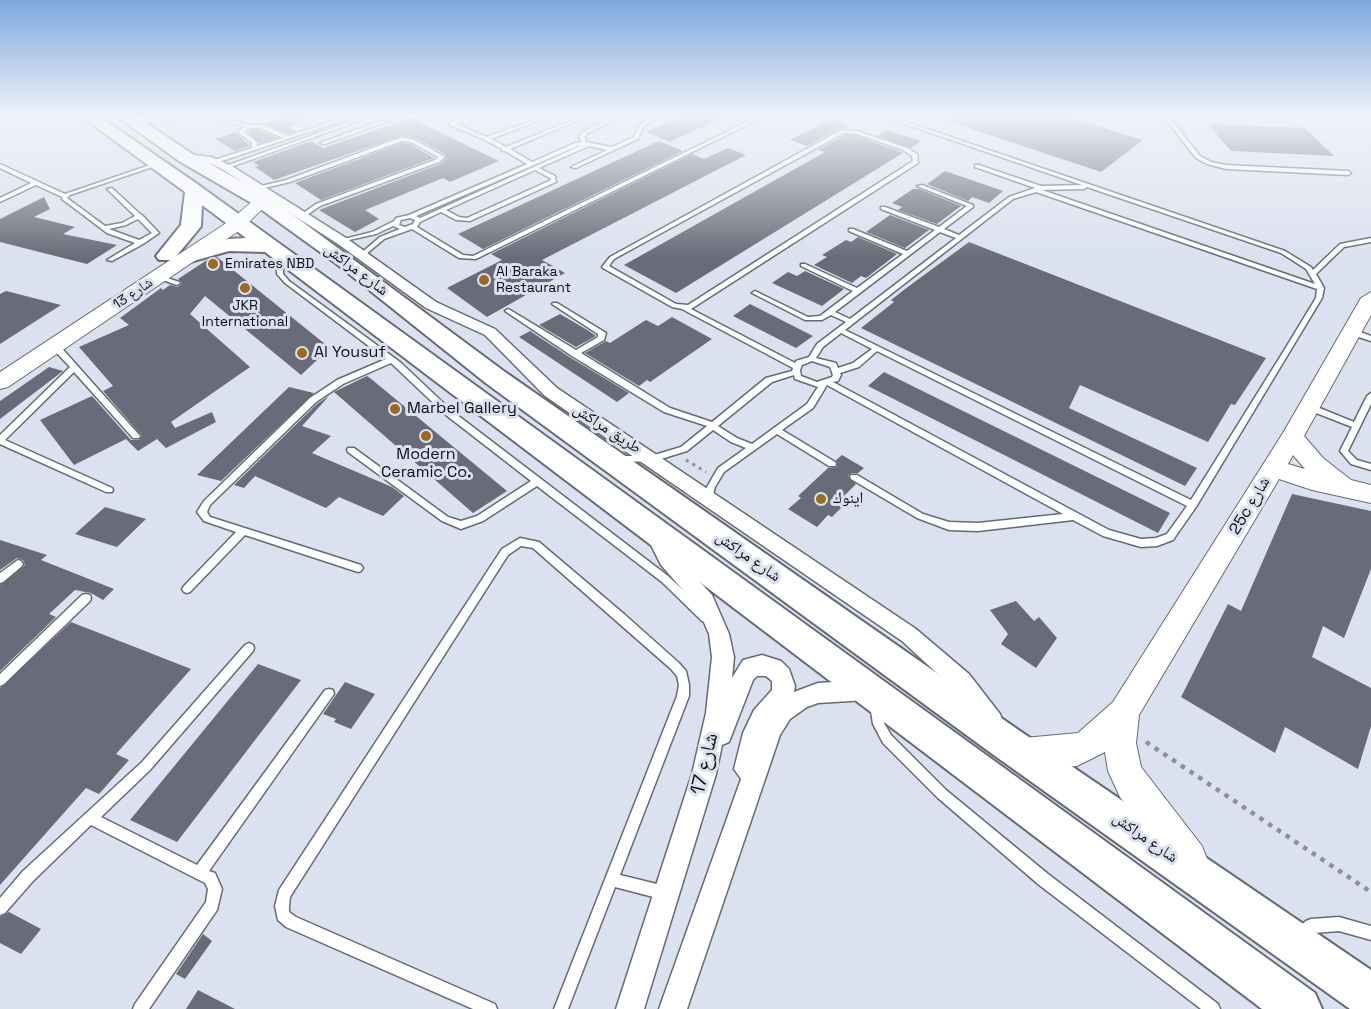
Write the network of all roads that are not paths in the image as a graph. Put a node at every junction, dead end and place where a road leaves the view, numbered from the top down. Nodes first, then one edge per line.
1 (161, 164) edge
2 (169, 164) edge
3 (171, 164) edge
4 (221, 164) edge
5 (334, 164) edge
6 (428, 164) edge
7 (531, 164) edge
8 (539, 164) edge
9 (580, 164) edge
10 (665, 164) edge
11 (783, 164) edge
12 (913, 164) edge
13 (1025, 164) edge
14 (1214, 164) edge
15 (0, 166) edge
16 (535, 166) junction
17 (977, 166) dead end
18 (574, 167) dead end
19 (1348, 172) dead end
20 (35, 183) junction
21 (920, 186) dead end
22 (1092, 187) junction
23 (110, 189) dead end
24 (1038, 189) junction
25 (194, 190) junction
26 (65, 196) junction
27 (0, 200) edge
28 (249, 208) junction
29 (883, 208) dead end
30 (442, 210) junction
31 (304, 215) junction
32 (140, 216) junction
33 (411, 216) junction
34 (419, 220) junction
35 (395, 224) junction
36 (412, 226) junction
37 (103, 228) junction
38 (402, 228) junction
39 (851, 230) dead end
40 (941, 230) junction
41 (959, 237) junction
42 (1371, 240) edge
43 (342, 241) junction
44 (141, 243) junction
45 (274, 251) junction
46 (909, 254) junction
47 (362, 255) junction
48 (166, 256) junction
49 (190, 256) junction
50 (110, 260) dead end
51 (803, 265) dead end
52 (1314, 273) junction
53 (1322, 288) junction
54 (858, 291) junction
55 (755, 293) dead end
56 (1371, 298) edge
57 (555, 304) dead end
58 (685, 308) junction
59 (508, 311) dead end
60 (830, 312) junction
61 (851, 321) junction
62 (840, 330) junction
63 (1362, 335) edge
64 (359, 336) junction
65 (383, 342) junction
66 (55, 346) junction
67 (877, 348) junction
68 (575, 354) junction
69 (812, 359) junction
70 (74, 367) junction
71 (0, 368) edge
72 (796, 370) junction
73 (837, 371) junction
74 (0, 382) edge
75 (827, 384) junction
76 (1371, 396) edge
77 (1309, 408) junction
78 (712, 425) junction
79 (1356, 426) junction
80 (778, 431) junction
81 (136, 436) dead end
82 (1292, 437) junction
83 (0, 440) edge
84 (752, 447) junction
85 (351, 450) dead end
86 (607, 457) junction
87 (651, 459) junction
88 (832, 464) dead end
89 (1371, 467) edge
90 (1273, 468) junction
91 (854, 477) dead end
92 (538, 481) junction
93 (109, 490) dead end
94 (1361, 492) edge
95 (708, 500) junction
96 (1193, 505) junction
97 (1074, 516) junction
98 (243, 531) junction
99 (653, 531) junction
100 (18, 564) dead end
101 (358, 567) dead end
102 (0, 579) edge
103 (187, 589) dead end
104 (86, 598) dead end
105 (719, 634) junction
106 (249, 648) dead end
107 (0, 681) edge
108 (874, 692) junction
109 (329, 694) dead end
110 (1124, 712) junction
111 (1014, 747) junction
112 (704, 774) junction
113 (747, 790) junction
114 (92, 819) junction
115 (200, 872) junction
116 (1204, 878) junction
117 (611, 879) junction
118 (667, 894) junction
119 (0, 908) edge
120 (1371, 933) edge
121 (1290, 941) junction
122 (1371, 997) edge
123 (140, 1009) edge
124 (490, 1009) edge
125 (561, 1009) edge
126 (630, 1009) edge
127 (673, 1009) edge
128 (1213, 1009) edge
129 (1299, 1009) edge

1 - 26 lane
2 - 25 main road, شارع مراكش
3 - 28 main road, شارع مراكش
4 - 28 street, طريق مراكش
5 - 28 lane
6 - 31 lane
7 - 16 lane
8 - 16 lane
9 - 18 lane
10 - 36 lane
11 - 58 lane
12 - 58 lane
13 - 22 lane
14 - 19 lane
15 - 20 lane
16 - 30 lane
16 - 30 lane
16 - 33 lane
17 - 24 lane
20 - 26 lane
20 - 27 lane
21 - 40 lane
22 - 24 lane
22 - 52 lane
23 - 32 lane
24 - 41 lane
24 - 53 lane
25 - 28 main road, شارع مراكش
25 - 48 main road
26 - 37 lane
28 - 31 street, طريق مراكش
28 - 45 main road, شارع مراكش
28 - 48 street, شارع 13
28 - 49 street, شارع 13
28 - 86 main road, شارع مراكش
29 - 40 lane
30 - 34 lane
31 - 43 street, طريق مراكش
32 - 37 lane
32 - 44 lane
33 - 34 lane
33 - 35 lane
34 - 36 lane
35 - 38 lane
35 - 43 lane
36 - 38 lane
37 - 44 lane
38 - 47 lane
39 - 46 lane
40 - 41 lane
40 - 46 lane
41 - 61 lane
42 - 52 lane
43 - 47 street, طريق مراكش
44 - 50 lane
45 - 49 main road
45 - 64 lane
45 - 65 main road, شارع مراكش
46 - 54 lane
47 - 87 street, طريق مراكش
48 - 71 street, شارع 13
49 - 66 street, شارع 13
51 - 54 lane
52 - 53 lane
53 - 96 lane
54 - 60 lane
55 - 60 lane
56 - 63 street, 25c شارع
57 - 68 lane
58 - 72 lane
59 - 68 lane
60 - 61 lane
61 - 62 lane
62 - 67 lane
62 - 69 lane
63 - 77 street, 25c شارع
64 - 65 lane
64 - 65 lane
65 - 92 lane
65 - 98 lane
65 - 99 main road, شارع مراكش
66 - 70 lane
66 - 74 street, شارع 13
67 - 73 lane
67 - 96 lane
68 - 78 lane
69 - 72 lane
69 - 73 lane
70 - 81 lane
70 - 83 lane
72 - 75 lane
72 - 78 lane
73 - 75 lane
75 - 80 lane
75 - 97 lane
76 - 79 lane
77 - 79 lane
77 - 82 street, 25c شارع
78 - 84 lane
78 - 87 lane
79 - 89 lane
80 - 84 lane
80 - 88 lane
82 - 90 street, 25c شارع
82 - 94 street
83 - 93 lane
84 - 95 lane
85 - 92 lane
86 - 87 lane
86 - 111 main road, شارع مراكش
87 - 95 street, طريق مراكش
90 - 94 street
90 - 110 street, 25c شارع
91 - 97 lane
92 - 105 lane
95 - 111 street, طريق مراكش
96 - 97 lane
98 - 101 lane
98 - 103 lane
99 - 105 street, شارع 17
99 - 108 main road, شارع مراكش
100 - 102 lane
104 - 107 lane
105 - 112 street, شارع 17
106 - 114 lane
108 - 113 street
108 - 128 lane
108 - 129 main road, شارع مراكش
109 - 115 lane
110 - 111 street, 25c شارع
110 - 116 street, 25c شارع
111 - 116 main road, شارع مراكش
112 - 113 street
112 - 118 street, شارع 17
113 - 127 street
114 - 115 lane
114 - 119 lane
115 - 123 lane
116 - 121 main road, شارع مراكش
117 - 118 lane
117 - 124 lane
117 - 125 lane
118 - 126 street, شارع 17
120 - 121 lane
121 - 122 main road, شارع مراكش

